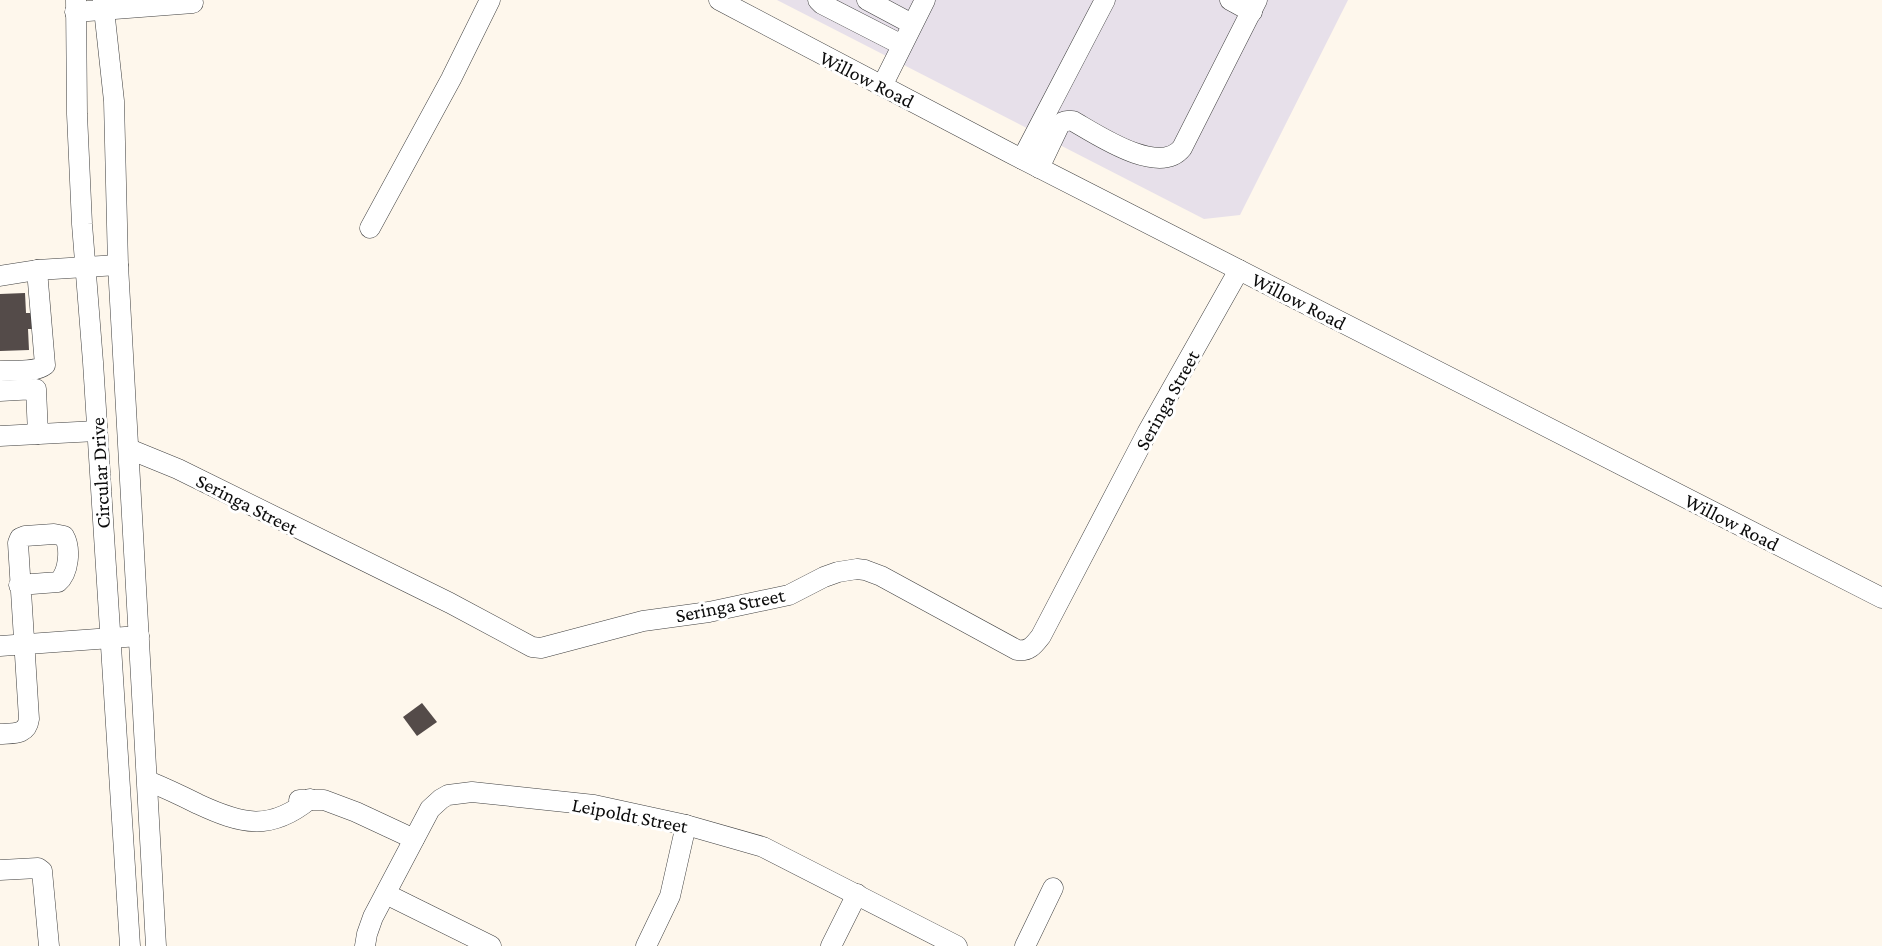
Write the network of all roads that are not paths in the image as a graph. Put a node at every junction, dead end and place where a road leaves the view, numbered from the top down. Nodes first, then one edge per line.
1 (490, 0) edge
2 (719, 0) edge
3 (818, 0) edge
4 (867, 0) edge
5 (926, 0) edge
6 (1105, 0) edge
7 (1230, 0) edge
8 (193, 3) dead end
9 (104, 4) edge
10 (76, 6) edge
11 (1254, 6) edge
12 (912, 24) junction
13 (902, 45) junction
14 (882, 86) junction
15 (1031, 164) junction
16 (370, 228) dead end
17 (118, 265) junction
18 (86, 267) junction
19 (37, 270) junction
20 (1239, 270) junction
21 (0, 276) edge
22 (0, 371) edge
23 (0, 391) edge
24 (97, 431) junction
25 (38, 434) junction
26 (0, 436) edge
27 (129, 449) junction
28 (20, 585) dead end
29 (1882, 598) edge
30 (139, 636) junction
31 (110, 638) junction
32 (25, 645) junction
33 (0, 646) edge
34 (0, 734) edge
35 (148, 781) junction
36 (686, 825) junction
37 (414, 839) junction
38 (0, 870) edge
39 (1053, 888) dead end
40 (386, 894) junction
41 (856, 894) junction
42 (365, 944) edge
43 (49, 946) edge
44 (130, 946) edge
45 (156, 946) edge
46 (491, 946) edge
47 (646, 946) edge
48 (831, 946) edge
49 (957, 946) edge
50 (1025, 946) edge

1 - 16 street
2 - 14 street, Willow Road
3 - 13 street
4 - 12 street
5 - 12 street
6 - 15 street
7 - 11 street
8 - 9 street
9 - 10 street
9 - 17 street, Circular Drive
10 - 18 street, Circular Drive
11 - 15 street
12 - 13 street
13 - 14 street
14 - 15 street, Willow Road
15 - 20 street, Willow Road
17 - 18 street
17 - 27 street, Circular Drive
18 - 19 street
18 - 24 street, Circular Drive
19 - 21 street
19 - 22 street
20 - 27 street, Seringa Street
20 - 29 street, Willow Road
23 - 25 street
24 - 25 street
24 - 31 street, Circular Drive
25 - 26 street
27 - 30 street, Circular Drive
28 - 32 street
30 - 31 street
30 - 35 street, Circular Drive
31 - 32 street
31 - 44 street, Circular Drive
32 - 33 street
32 - 34 street
35 - 37 street
35 - 45 street, Circular Drive
36 - 37 street, Leipoldt Street
36 - 41 street, Leipoldt Street
36 - 47 street
37 - 40 street, Leipoldt Street
38 - 43 street
39 - 50 street
40 - 42 street, Leipoldt Street
40 - 46 street
41 - 48 street
41 - 49 street, Leipoldt Street

